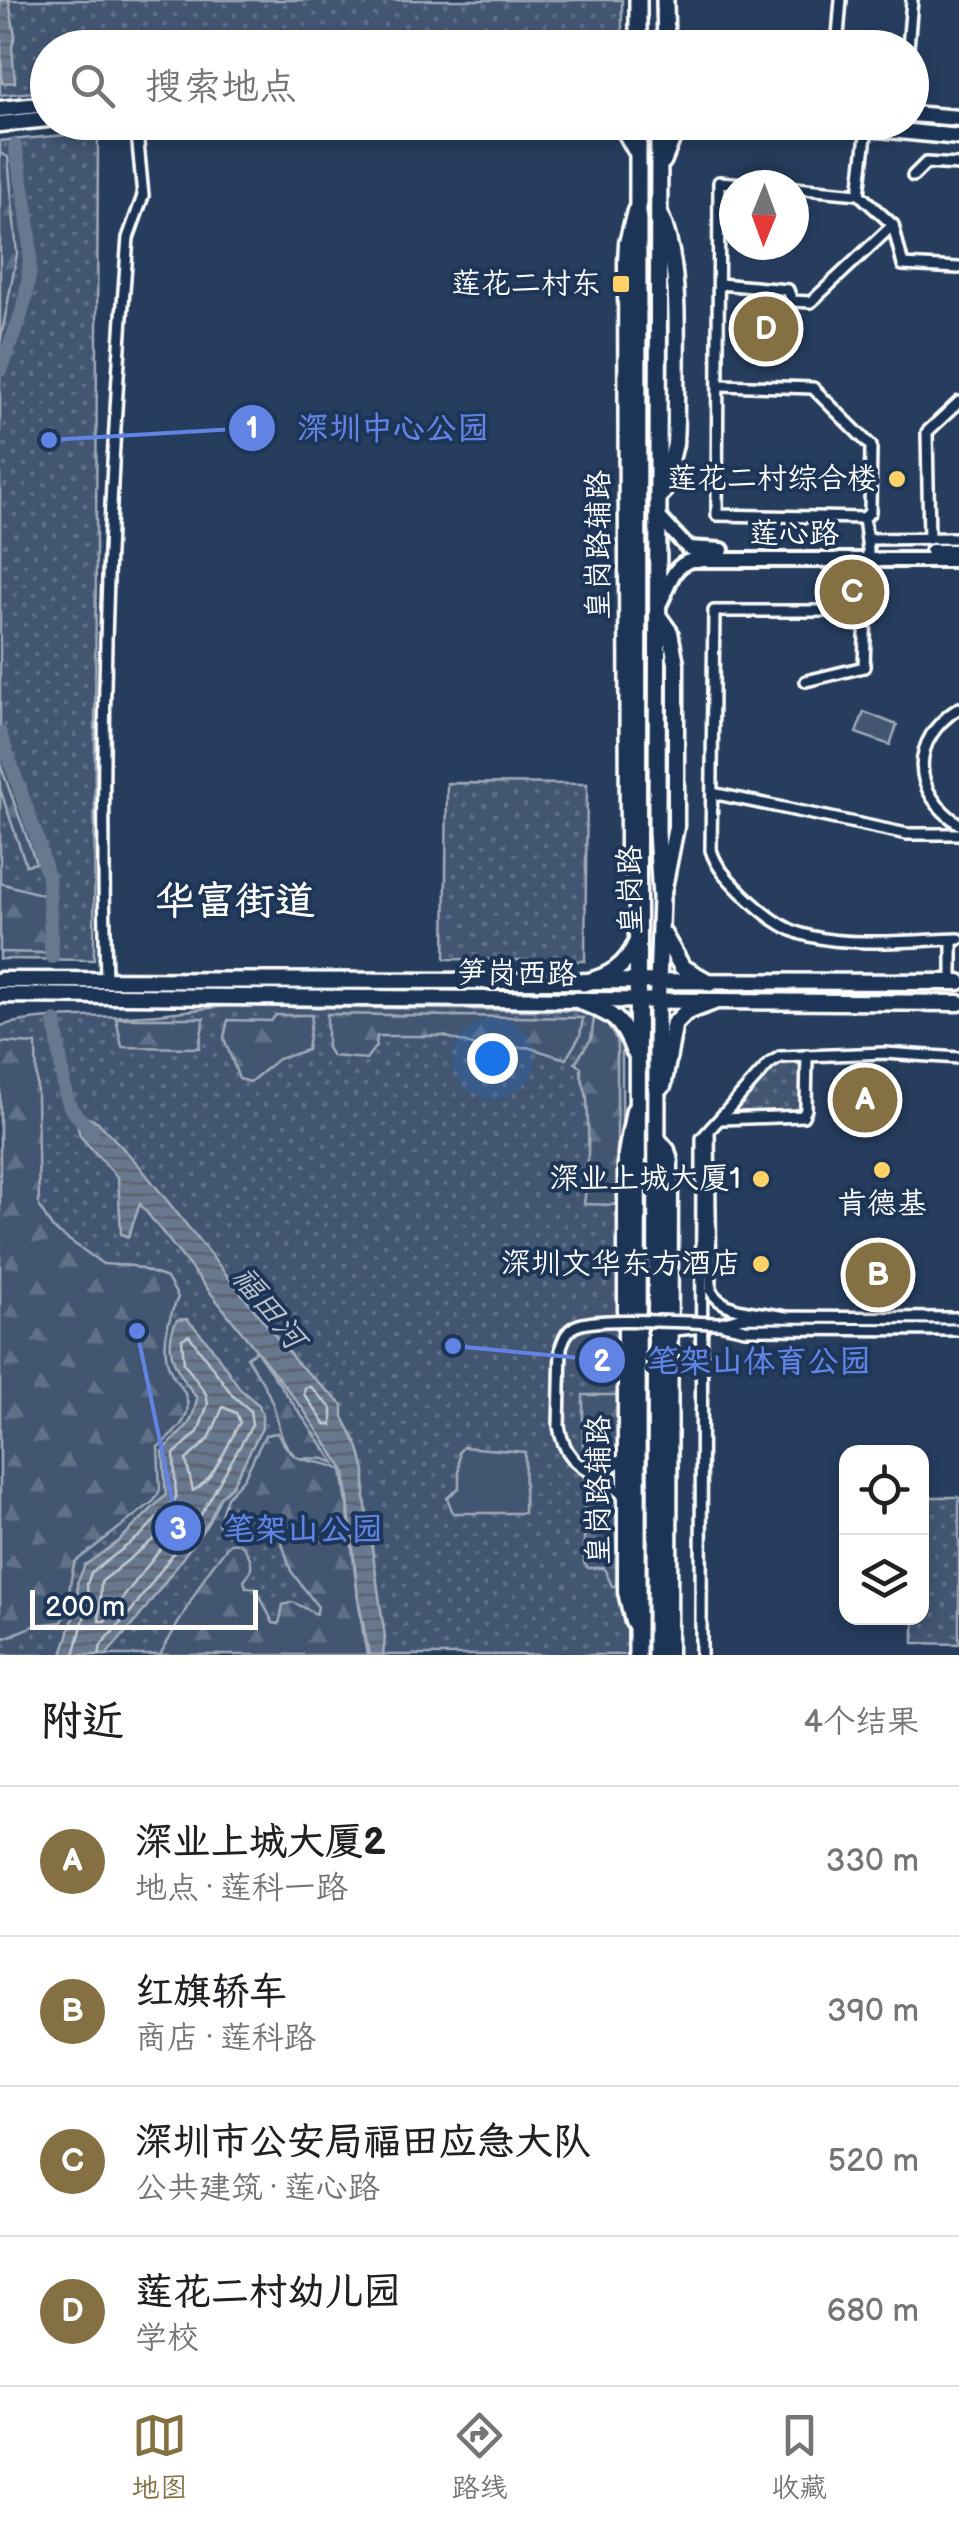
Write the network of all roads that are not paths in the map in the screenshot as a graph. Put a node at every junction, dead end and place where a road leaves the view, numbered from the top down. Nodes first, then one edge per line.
1 (638, 0) edge
2 (665, 0) edge
3 (841, 0) edge
4 (912, 0) edge
5 (637, 30) edge
6 (666, 30) edge
7 (838, 30) edge
8 (910, 30) edge
9 (30, 106) edge
10 (0, 109) edge
11 (929, 115) edge
12 (959, 118) edge
13 (30, 121) edge
14 (0, 124) edge
15 (929, 134) edge
16 (959, 137) edge
17 (138, 140) edge
18 (630, 140) edge
19 (638, 140) edge
20 (658, 140) edge
21 (670, 140) edge
22 (866, 140) edge
23 (638, 156) junction
24 (959, 166) edge
25 (658, 174) junction
26 (913, 176) dead end
27 (809, 189) edge
28 (860, 194) junction
29 (892, 225) junction
30 (896, 238) dead end
31 (719, 260) edge
32 (959, 268) edge
33 (719, 284) junction
34 (720, 385) junction
35 (959, 402) edge
36 (658, 512) junction
37 (864, 518) junction
38 (959, 538) edge
39 (929, 539) junction
40 (868, 549) junction
41 (959, 551) edge
42 (959, 560) edge
43 (658, 611) junction
44 (864, 611) junction
45 (806, 682) dead end
46 (959, 708) edge
47 (712, 793) junction
48 (959, 824) edge
49 (959, 834) edge
50 (660, 926) junction
51 (638, 938) junction
52 (955, 940) edge
53 (0, 972) edge
54 (0, 980) edge
55 (106, 981) junction
56 (956, 982) edge
57 (584, 983) junction
58 (638, 983) junction
59 (660, 983) junction
60 (710, 983) junction
61 (74, 988) junction
62 (126, 989) junction
63 (0, 995) edge
64 (0, 1002) edge
65 (582, 1002) junction
66 (638, 1002) junction
67 (712, 1002) junction
68 (658, 1003) junction
69 (959, 1003) edge
70 (807, 1056) junction
71 (959, 1058) edge
72 (638, 1066) junction
73 (657, 1098) junction
74 (638, 1100) junction
75 (721, 1119) junction
76 (709, 1128) junction
77 (657, 1138) junction
78 (656, 1292) junction
79 (785, 1317) junction
80 (959, 1318) edge
81 (700, 1319) junction
82 (670, 1322) junction
83 (720, 1323) junction
84 (959, 1330) edge
85 (656, 1351) junction
86 (626, 1456) junction
87 (591, 1471) junction
88 (627, 1499) junction
89 (637, 1647) edge
90 (656, 1655) edge
91 (669, 1655) edge
92 (701, 1655) edge

1 - 5 highway
2 - 6 highway
3 - 7 street
4 - 8 street
9 - 10 main road
11 - 12 main road
13 - 14 main road
15 - 16 main road
17 - 55 street
18 - 23 highway
19 - 23 highway, 皇岗路
20 - 25 highway, 皇岗路
21 - 25 highway
22 - 28 street
23 - 51 highway, 皇岗路
24 - 26 street
25 - 36 highway, 皇岗路
27 - 28 street
28 - 29 street
29 - 30 street
29 - 32 street
29 - 33 street
31 - 33 street
33 - 34 street
34 - 37 street
34 - 37 street
35 - 39 street
36 - 40 main road, 莲心路
36 - 43 highway, 皇岗路
37 - 40 street
38 - 39 street
39 - 40 street
40 - 41 main road, 莲心路
40 - 42 main road, 莲心路
40 - 43 main road, 莲心路
40 - 44 street
43 - 50 highway, 皇岗路
44 - 45 street
44 - 47 street
46 - 48 street
47 - 49 street
47 - 52 street
50 - 59 highway, 皇岗路
50 - 60 highway
51 - 57 highway
51 - 58 highway, 皇岗路
52 - 56 street
53 - 61 main road, 笋岗西路
54 - 61 main road, 笋岗西路
55 - 61 main road, 笋岗西路
55 - 62 main road, 笋岗西路
56 - 60 main road, 笋岗西路
57 - 58 main road, 笋岗西路
57 - 62 main road, 笋岗西路
58 - 59 main road, 笋岗西路
58 - 66 highway, 皇岗路
59 - 60 main road, 笋岗西路
59 - 68 highway, 皇岗路
61 - 62 main road, 笋岗西路
61 - 63 main road, 笋岗西路
61 - 64 main road, 笋岗西路
62 - 65 main road, 笋岗西路
65 - 66 main road, 笋岗西路
65 - 72 highway
66 - 68 main road, 笋岗西路
66 - 72 highway, 皇岗路
67 - 68 main road, 笋岗西路
67 - 69 main road, 笋岗西路
67 - 73 highway
68 - 73 highway, 皇岗路
70 - 71 street
70 - 75 street
70 - 75 street
72 - 74 highway, 皇岗路
73 - 77 highway, 皇岗路
74 - 86 main road, 皇岗路辅路
74 - 89 highway, 皇岗路
75 - 76 street
76 - 79 street
76 - 81 street
77 - 78 highway, 皇岗路
77 - 82 main road
78 - 82 street
78 - 85 highway, 皇岗路
79 - 80 street
79 - 83 street
81 - 82 street
81 - 83 street
81 - 92 street
82 - 85 street
82 - 91 main road
83 - 84 street
83 - 87 street, bridge
85 - 90 highway, 皇岗路
86 - 87 street
86 - 88 main road, 皇岗路辅路
87 - 88 street
88 - 89 main road, 皇岗路辅路

